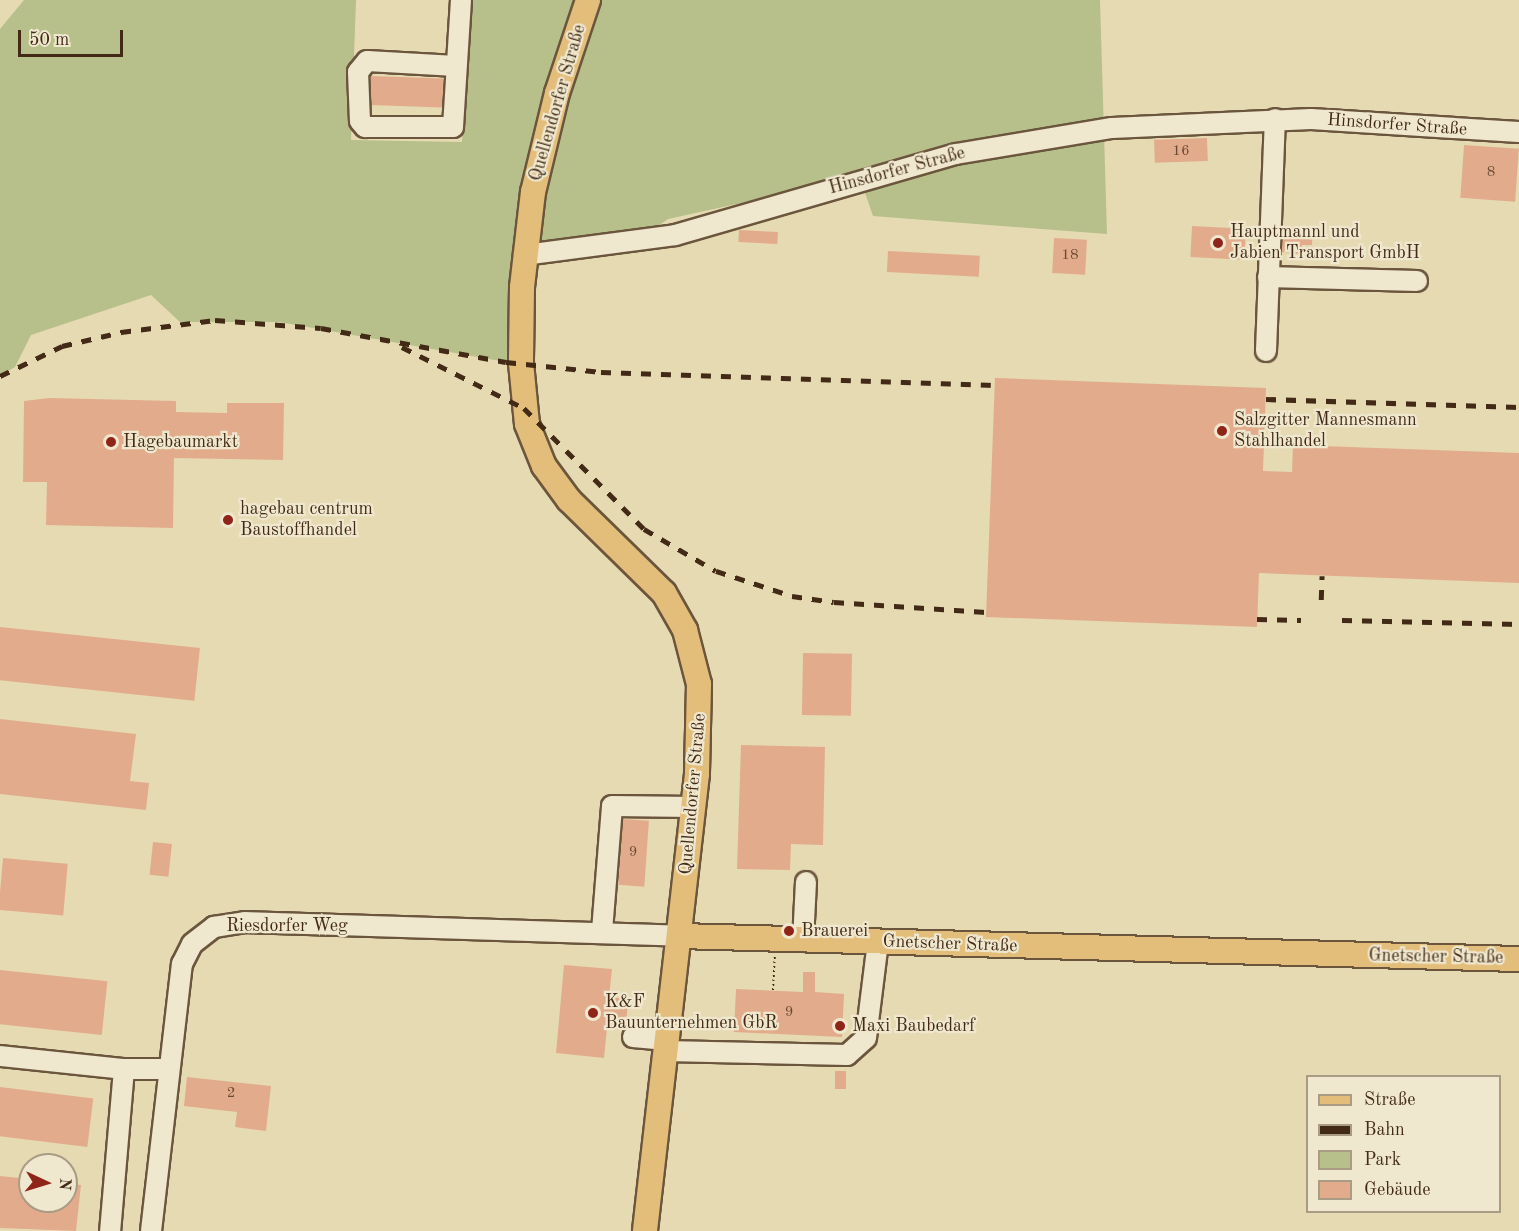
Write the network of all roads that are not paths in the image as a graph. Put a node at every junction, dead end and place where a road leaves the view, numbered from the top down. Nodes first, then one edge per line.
1 (461, 0) edge
2 (588, 0) edge
3 (456, 66) junction
4 (1275, 119) junction
5 (1519, 132) edge
6 (524, 255) junction
7 (1268, 278) junction
8 (1417, 281) dead end
9 (1266, 351) dead end
10 (694, 807) junction
11 (806, 882) dead end
12 (602, 931) junction
13 (679, 936) junction
14 (803, 941) junction
15 (878, 942) junction
16 (1519, 959) edge
17 (633, 1037) dead end
18 (666, 1046) junction
19 (0, 1056) edge
20 (124, 1069) junction
21 (169, 1069) junction
22 (110, 1231) edge
23 (151, 1231) edge
24 (645, 1231) edge

1 - 3 street
2 - 6 main road, Quellendorfer Straße
3 - 3 street
4 - 5 street, Hinsdorfer Straße
4 - 6 street, Hinsdorfer Straße
4 - 7 street
6 - 10 main road, Quellendorfer Straße
7 - 8 street
7 - 9 street
10 - 12 street
10 - 13 main road, Quellendorfer Straße
11 - 14 street
12 - 13 street, Riesdorfer Weg
12 - 21 street, Riesdorfer Weg
13 - 14 main road, Gnetscher Straße
13 - 18 main road
14 - 15 main road, Gnetscher Straße
15 - 16 main road, Gnetscher Straße
15 - 18 street
17 - 18 street
18 - 24 main road
19 - 20 street
20 - 21 street
20 - 22 street
21 - 23 street, Riesdorfer Weg

